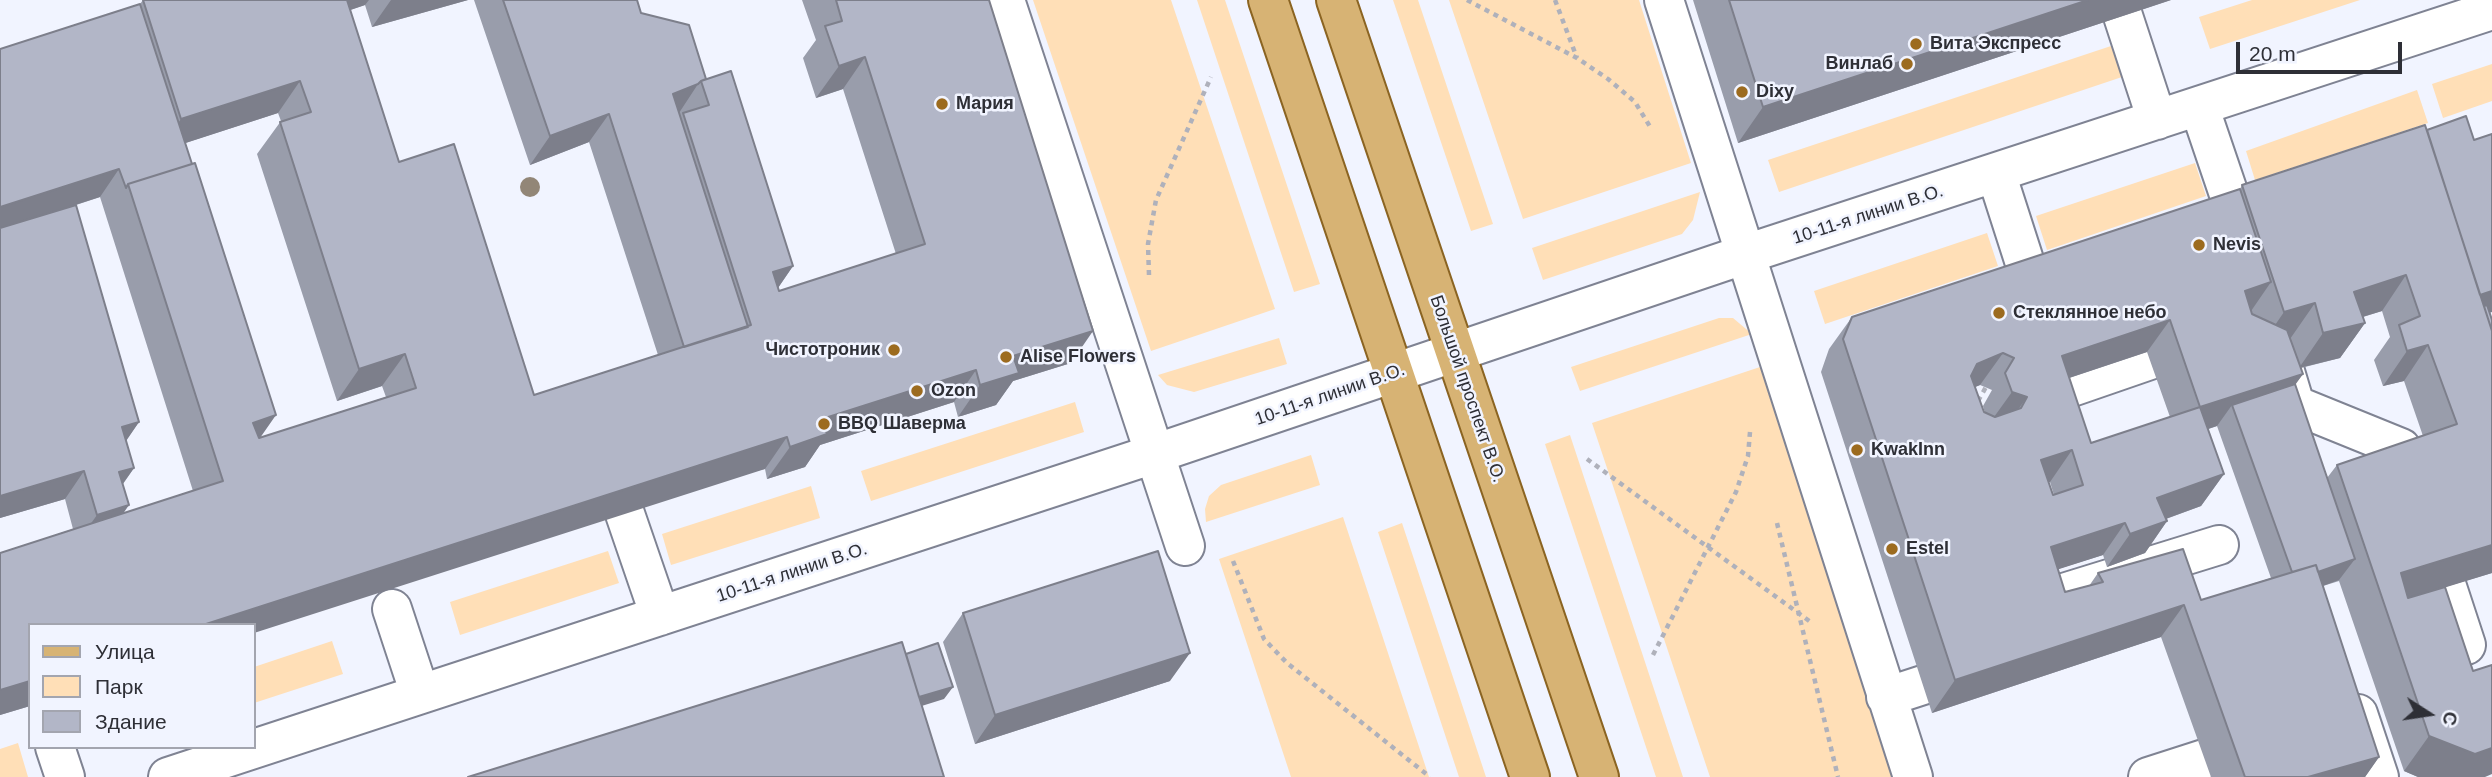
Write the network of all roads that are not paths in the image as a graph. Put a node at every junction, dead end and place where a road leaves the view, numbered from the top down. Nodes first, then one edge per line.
1 (1005, 0) edge
2 (1268, 0) edge
3 (1336, 0) edge
4 (1664, 0) edge
5 (2492, 10) edge
6 (2451, 11) edge
7 (2123, 16) dead end
8 (2199, 106) junction
9 (2157, 120) junction
10 (1996, 173) junction
11 (2236, 215) edge
12 (1746, 254) junction
13 (2031, 282) edge
14 (2277, 342) edge
15 (1454, 353) junction
16 (2150, 360) edge
17 (1392, 373) junction
18 (2064, 380) edge
19 (1154, 454) junction
20 (2408, 468) edge
21 (625, 514) edge
22 (2220, 545) dead end
23 (1185, 547) dead end
24 (2447, 587) edge
25 (392, 609) dead end
26 (660, 616) junction
27 (2062, 620) edge
28 (2466, 645) edge
29 (1923, 685) dead end
30 (420, 694) junction
31 (1886, 697) junction
32 (2333, 717) edge
33 (256, 748) edge
34 (56, 749) edge
35 (253, 749) edge
36 (2204, 759) dead end
37 (65, 777) edge
38 (168, 777) edge
39 (1530, 777) edge
40 (1599, 777) edge
41 (1913, 777) edge
42 (2148, 777) edge
43 (2379, 777) edge

1 - 19 street
2 - 17 main road
3 - 15 main road, Большой проспект В.О.
4 - 12 street
5 - 6 street, 10-11-я линии В.О.
6 - 8 street, 10-11-я линии В.О.
7 - 9 street
8 - 9 street, 10-11-я линии В.О.
8 - 11 street
9 - 10 street, 10-11-я линии В.О.
10 - 12 street, 10-11-я линии В.О.
10 - 13 street
12 - 15 street, 10-11-я линии В.О.
12 - 31 street
14 - 20 street
15 - 17 street, 10-11-я линии В.О.
15 - 40 main road, Большой проспект В.О.
16 - 18 street
17 - 19 street, 10-11-я линии В.О.
17 - 39 main road
19 - 23 street
19 - 26 street, 10-11-я линии В.О.
21 - 26 street
22 - 27 street
24 - 28 street
25 - 30 street
26 - 30 street, 10-11-я линии В.О.
29 - 31 street
30 - 33 street, 10-11-я линии В.О.
31 - 41 street
32 - 43 street
34 - 37 street
35 - 38 street, 10-11-я линии В.О.
36 - 42 street

